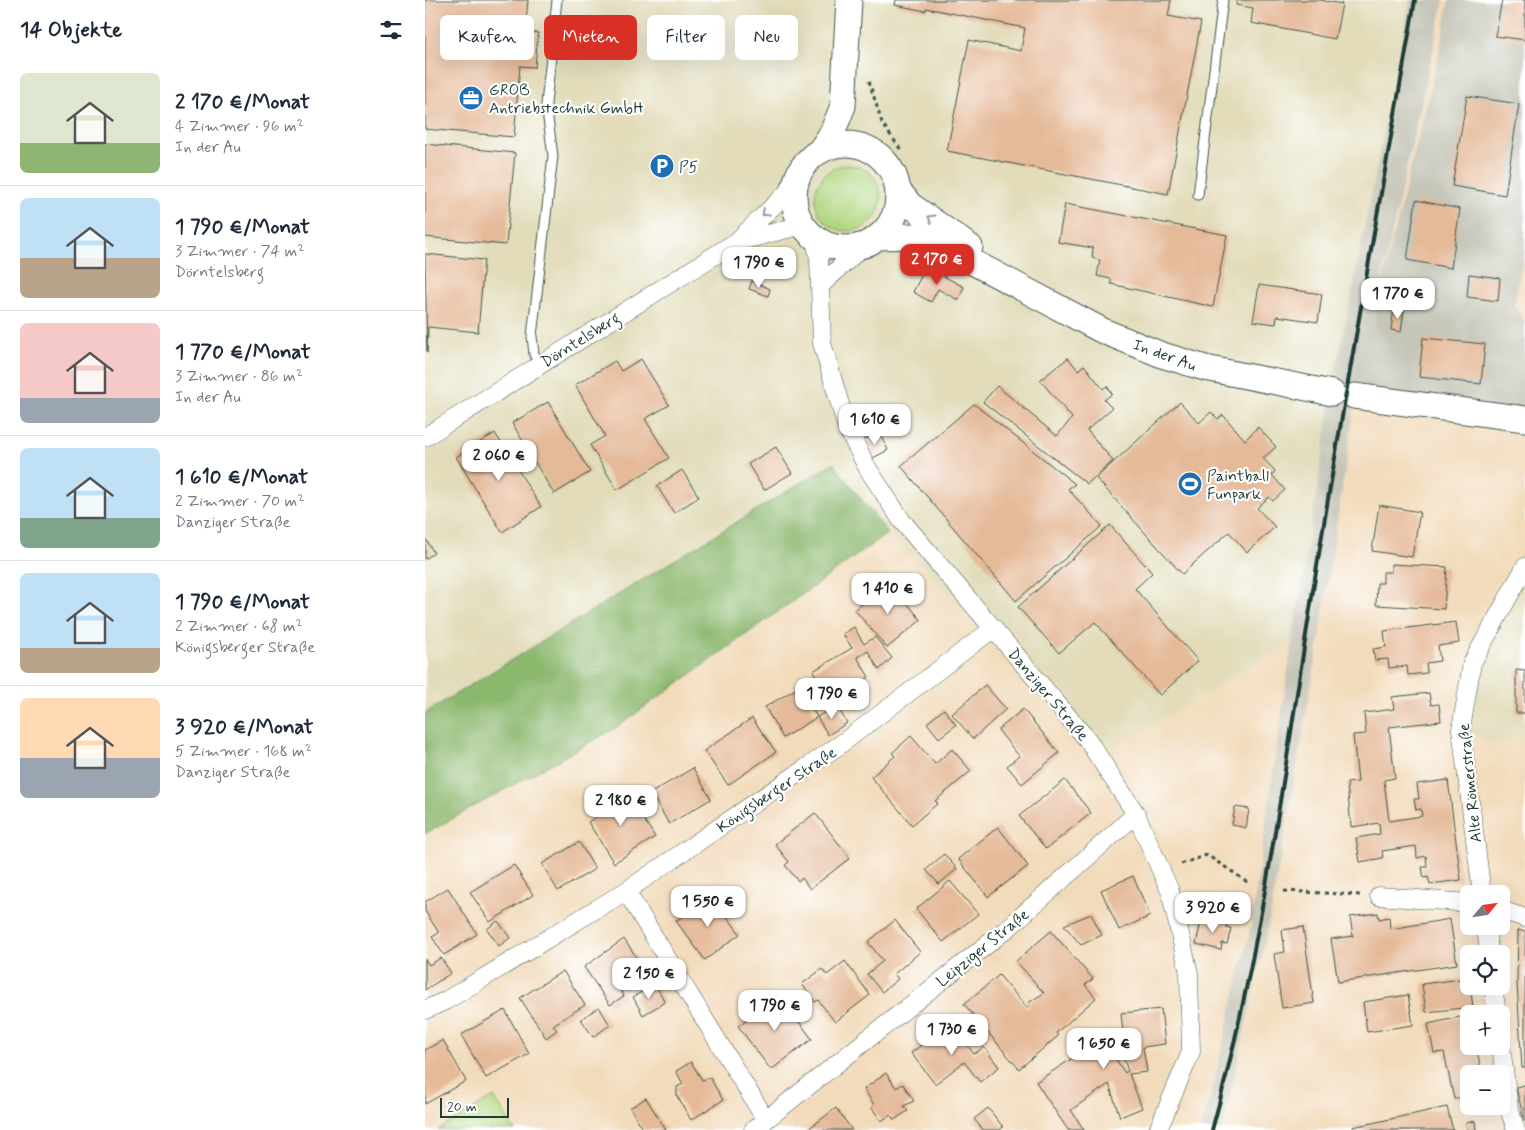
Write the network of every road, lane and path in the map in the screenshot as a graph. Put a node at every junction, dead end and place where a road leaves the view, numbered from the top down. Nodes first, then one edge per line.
1 (557, 0) edge
2 (849, 0) edge
3 (1223, 0) edge
4 (869, 77) dead end
5 (843, 106) junction
6 (859, 145) junction
7 (901, 150) dead end
8 (820, 151) junction
9 (795, 185) junction
10 (898, 190) junction
11 (1197, 195) dead end
12 (810, 232) junction
13 (871, 241) junction
14 (736, 242) junction
15 (1009, 281) junction
16 (820, 286) junction
17 (539, 365) junction
18 (1525, 419) edge
19 (425, 437) edge
20 (1525, 567) edge
21 (994, 628) junction
22 (1136, 814) junction
23 (1161, 871) junction
24 (1249, 883) dead end
25 (1481, 885) edge
26 (626, 891) junction
27 (1284, 891) dead end
28 (1379, 896) joint
29 (1460, 902) edge
30 (1510, 913) edge
31 (1525, 918) edge
32 (425, 1010) edge
33 (1502, 1055) edge
34 (760, 1125) edge
35 (1158, 1130) edge
36 (1516, 1130) edge

1 - 17 lane
2 - 5 street
3 - 11 lane
4 - 7 path
5 - 6 street
5 - 8 street
6 - 8 street
6 - 10 street
8 - 9 street
9 - 12 street
9 -> 14 street, Dörntelsberg
10 - 13 street
15 -> 10 street, In der Au
12 - 13 street
12 - 14 street, Dörntelsberg
12 - 16 street, Danziger Straße
13 - 15 street, In der Au
13 - 16 street
14 - 17 street, Dörntelsberg
15 - 18 street, In der Au
16 - 21 street, Danziger Straße
17 - 19 street, Dörntelsberg
20 - 25 street, Alte Römerstraße
21 - 22 street, Danziger Straße
21 - 26 street, Königsberger Straße
22 - 23 street, Danziger Straße
22 - 34 street, Leipziger Straße
23 - 24 path
23 - 35 street, Danziger Straße
26 - 32 street, Königsberger Straße
26 - 34 street
27 - 28 path
28 - 29 street
30 - 31 street
33 - 36 street

